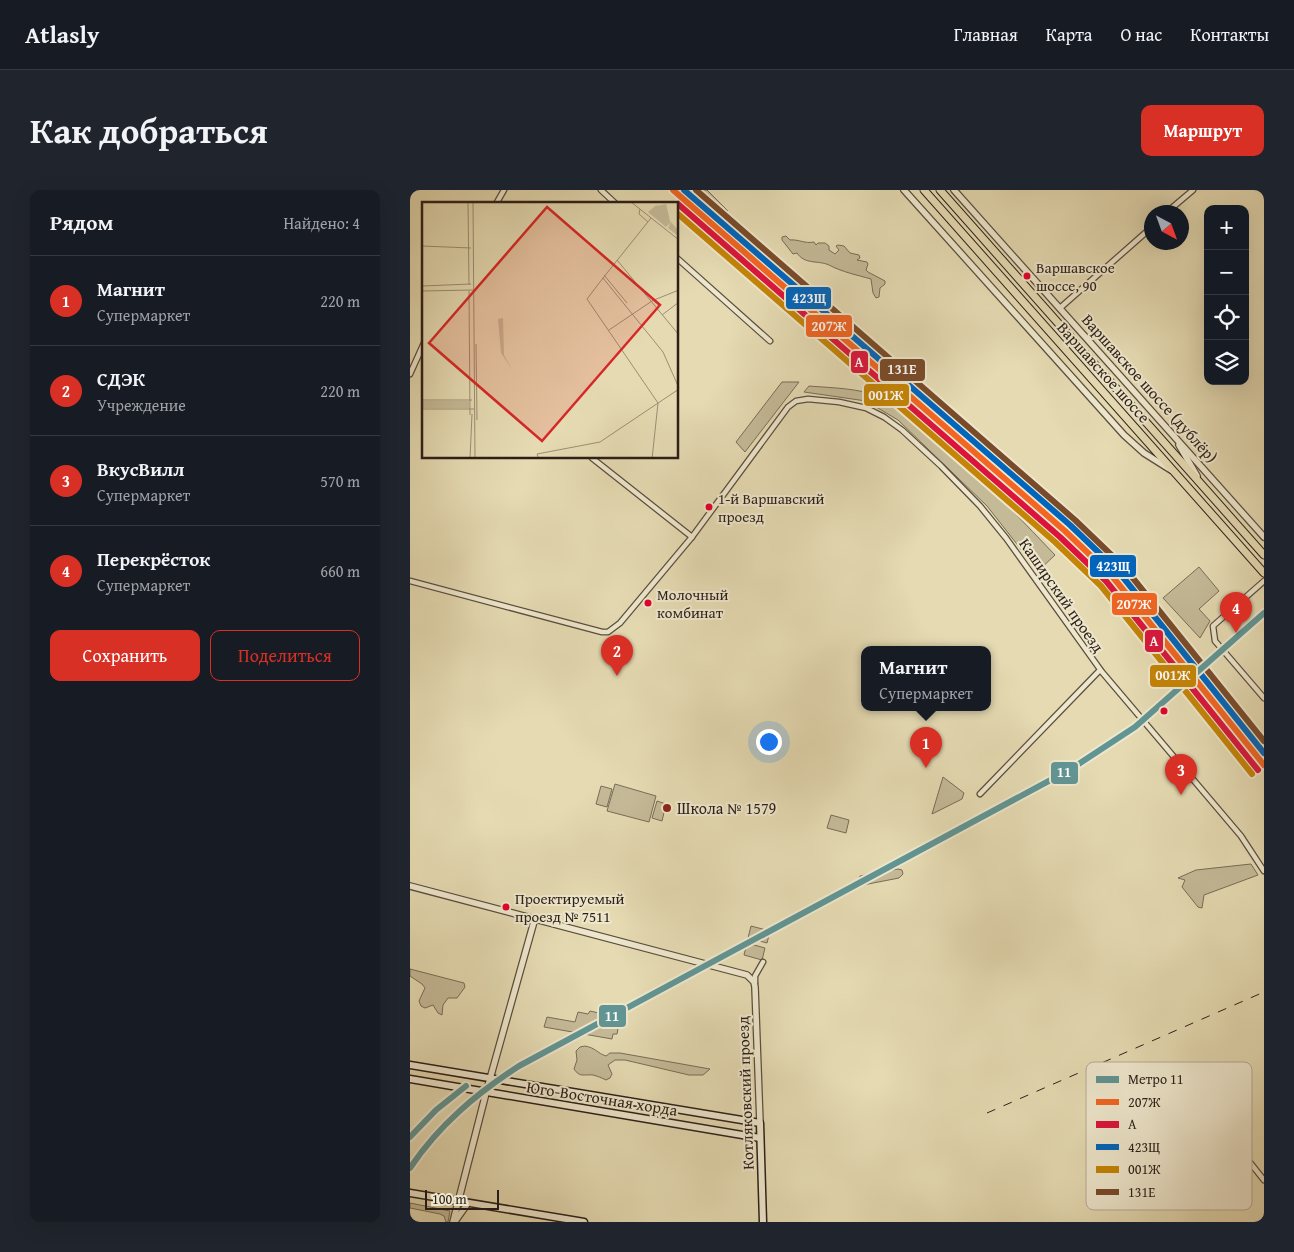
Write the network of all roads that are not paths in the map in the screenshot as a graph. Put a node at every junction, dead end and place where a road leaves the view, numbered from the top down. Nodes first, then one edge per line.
1 (504, 190) edge
2 (600, 190) edge
3 (904, 190) edge
4 (924, 190) edge
5 (940, 190) edge
6 (954, 190) edge
7 (1193, 190) edge
8 (497, 202) edge
9 (614, 202) edge
10 (1175, 205) edge
11 (1144, 233) edge
12 (679, 260) edge
13 (1060, 308) junction
14 (770, 341) dead end
15 (422, 347) edge
16 (410, 374) edge
17 (1173, 434) junction
18 (593, 459) edge
19 (1175, 473) junction
20 (1201, 484) junction
21 (692, 537) junction
22 (1264, 537) edge
23 (1264, 555) edge
24 (1264, 573) edge
25 (410, 581) edge
26 (1264, 581) edge
27 (1100, 670) junction
28 (1264, 698) edge
29 (980, 794) dead end
30 (1264, 871) edge
31 (410, 886) edge
32 (535, 918) junction
33 (763, 962) dead end
34 (758, 971) junction
35 (747, 975) junction
36 (755, 987) junction
37 (410, 1065) edge
38 (410, 1079) edge
39 (490, 1079) junction
40 (486, 1093) junction
41 (760, 1123) junction
42 (760, 1138) junction
43 (1252, 1165) edge
44 (1264, 1180) edge
45 (410, 1193) edge
46 (457, 1201) junction
47 (468, 1203) junction
48 (454, 1222) edge
49 (584, 1222) edge
50 (763, 1222) edge

1 - 8 street
2 - 9 street
3 - 19 street
4 - 19 main road, Варшавское шоссе
5 - 20 main road, Варшавское шоссе
6 - 13 street, Варшавское шоссе (дублёр)
7 - 10 street
11 - 13 street
12 - 14 street
13 - 17 street, Варшавское шоссе (дублёр)
15 - 16 street
17 - 20 street
17 - 22 street, Варшавское шоссе (дублёр)
18 - 21 street
19 - 24 main road, Варшавское шоссе
20 - 23 main road, Варшавское шоссе
21 - 25 street
21 - 27 street, Каширский проезд
26 - 28 street
27 - 29 street
27 - 30 street, Каширский проезд
31 - 32 street
32 - 35 street
32 - 39 street
33 - 34 street
34 - 35 street
34 - 36 street
35 - 36 street
36 - 41 street, Котляковский проезд
37 - 39 main road, Юго-Восточная хорда
38 - 40 main road, Юго-Восточная хорда
39 - 40 street
39 - 41 main road, Юго-Восточная хорда
40 - 42 main road, Юго-Восточная хорда
40 - 46 street
41 - 42 main road, Котляковский проезд
42 - 50 main road, Котляковский проезд
43 - 44 street
45 - 46 main road
46 - 47 main road
46 - 48 street
47 - 48 street
47 - 49 main road

